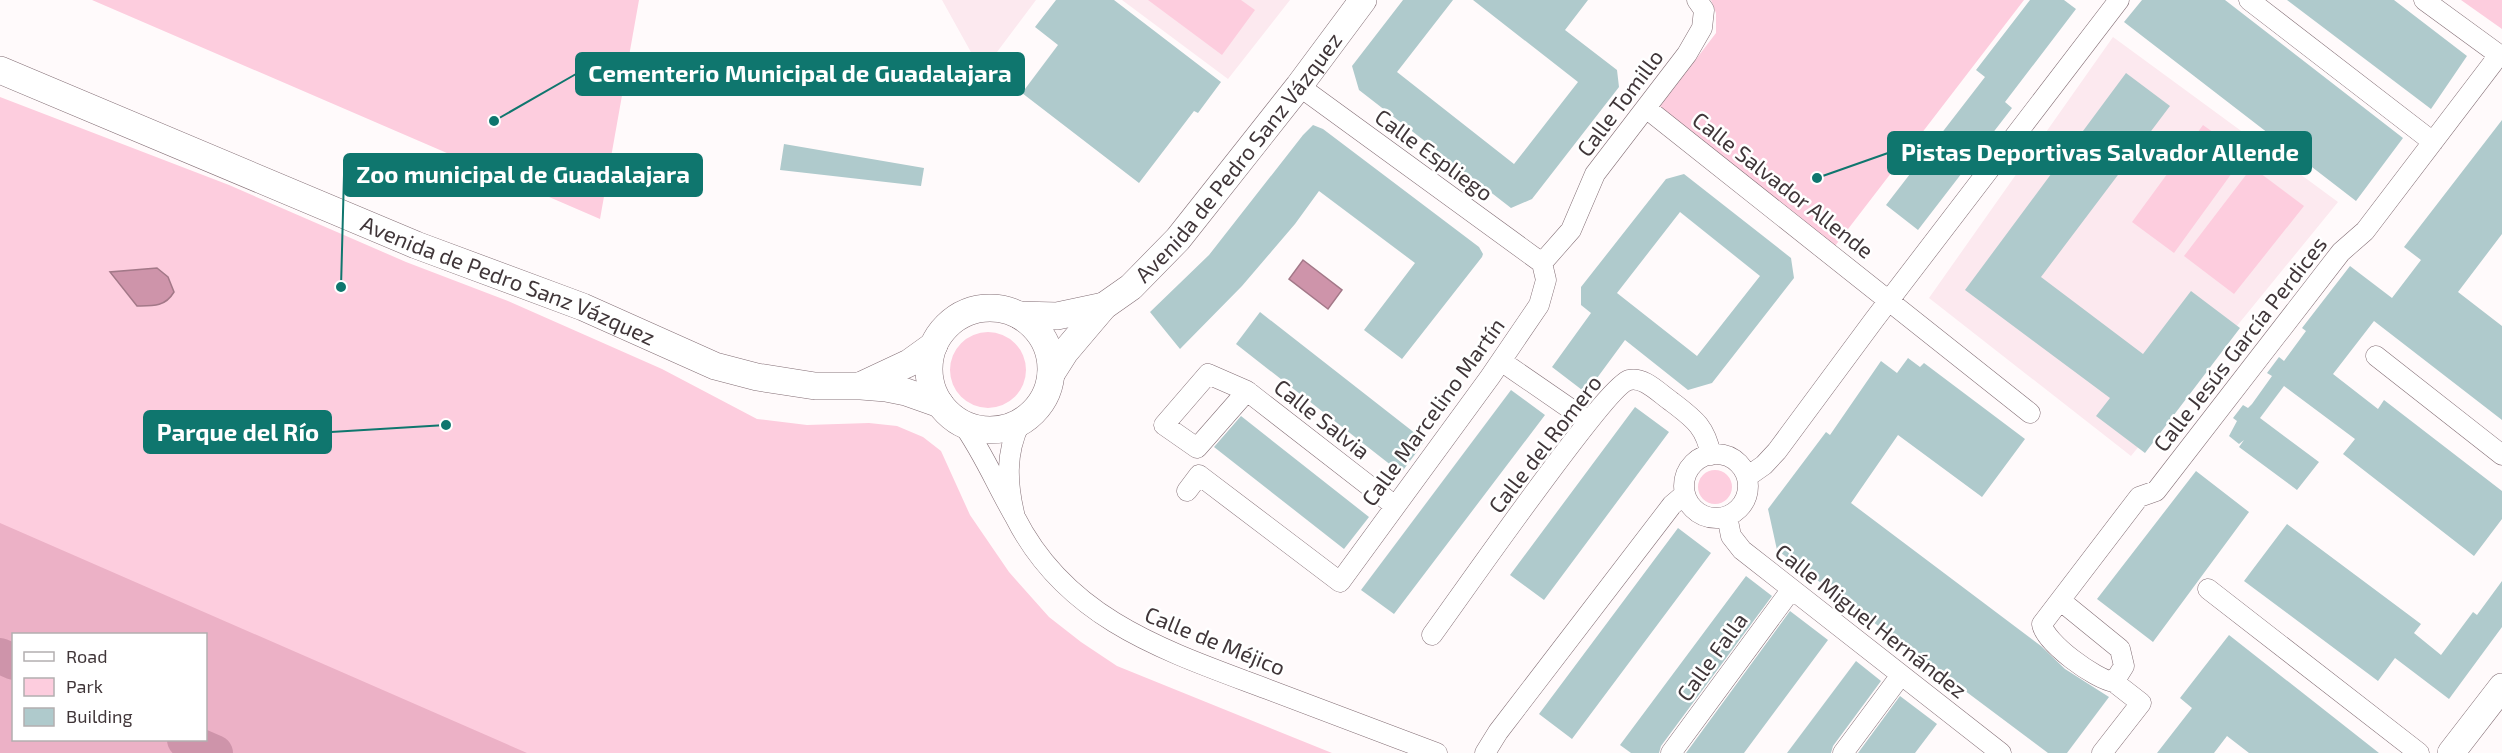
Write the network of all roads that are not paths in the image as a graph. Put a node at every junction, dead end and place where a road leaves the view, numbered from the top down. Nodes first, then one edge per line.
1 (1363, 0) edge
2 (1697, 0) edge
3 (2119, 0) edge
4 (2249, 0) edge
5 (2424, 0) edge
6 (2501, 56) edge
7 (0, 70) edge
8 (1299, 86) junction
9 (1646, 108) junction
10 (2433, 141) junction
11 (1542, 263) junction
12 (1889, 300) junction
13 (1104, 306) junction
14 (1018, 315) junction
15 (934, 345) junction
16 (2376, 356) dead end
17 (1501, 361) junction
18 (1051, 374) junction
19 (861, 386) junction
20 (1247, 391) dead end
21 (940, 404) junction
22 (2030, 413) dead end
23 (1588, 421) junction
24 (962, 423) junction
25 (1020, 423) junction
26 (1711, 455) junction
27 (2502, 455) edge
28 (1747, 477) junction
29 (1186, 491) dead end
30 (1685, 494) junction
31 (1395, 506) junction
32 (1727, 516) junction
33 (1015, 517) junction
34 (2208, 589) dead end
35 (1791, 590) junction
36 (2061, 601) junction
37 (1432, 635) dead end
38 (1901, 675) junction
39 (2114, 682) junction
40 (2502, 687) edge
41 (1437, 753) edge
42 (1485, 753) edge
43 (1671, 753) edge
44 (1843, 753) edge
45 (2001, 753) edge
46 (2102, 753) edge
47 (2419, 753) edge
48 (2451, 753) edge

1 - 8 street, Avenida de Pedro Sanz Vázquez
2 - 9 street, Calle Tomillo
3 - 12 street
4 - 10 street
5 - 6 street
6 - 10 street, Calle Jesús García Perdices
7 - 19 street, Avenida de Pedro Sanz Vázquez
8 - 11 street, Calle Espliego
8 - 13 street, Avenida de Pedro Sanz Vázquez
9 - 11 street, Calle Tomillo
9 - 12 street, Calle Salvador Allende
10 - 36 street, Calle Jesús García Perdices
11 - 17 street, Calle Marcelino Martín
12 - 22 street, Calle Salvador Allende
12 - 28 street
13 - 14 street, Avenida de Pedro Sanz Vázquez
13 - 18 street, Avenida de Pedro Sanz Vázquez
14 - 15 street
14 - 18 street
15 - 19 street, Avenida de Pedro Sanz Vázquez
15 - 21 street
16 - 27 street
17 - 23 street
17 - 31 street, Calle Marcelino Martín
18 - 25 street
19 - 21 street, Avenida de Pedro Sanz Vázquez
20 - 31 street, Calle Salvia
21 - 24 street
23 - 26 street, Calle del Romero
23 - 37 street, Calle del Romero
24 - 25 street
24 - 33 street, Calle de Méjico
25 - 33 street, Calle de Méjico
26 - 28 street
26 - 30 street
28 - 32 street
29 - 31 street, Calle Marcelino Martín
30 - 32 street
30 - 42 street
32 - 35 street, Calle Miguel Hernández
33 - 41 street, Calle de Méjico
34 - 47 street
35 - 38 street, Calle Miguel Hernández
35 - 43 street, Calle Falla
36 - 39 street
36 - 39 street, Calle Jesús García Perdices
38 - 44 street
38 - 45 street, Calle Miguel Hernández
39 - 46 street
40 - 48 street

